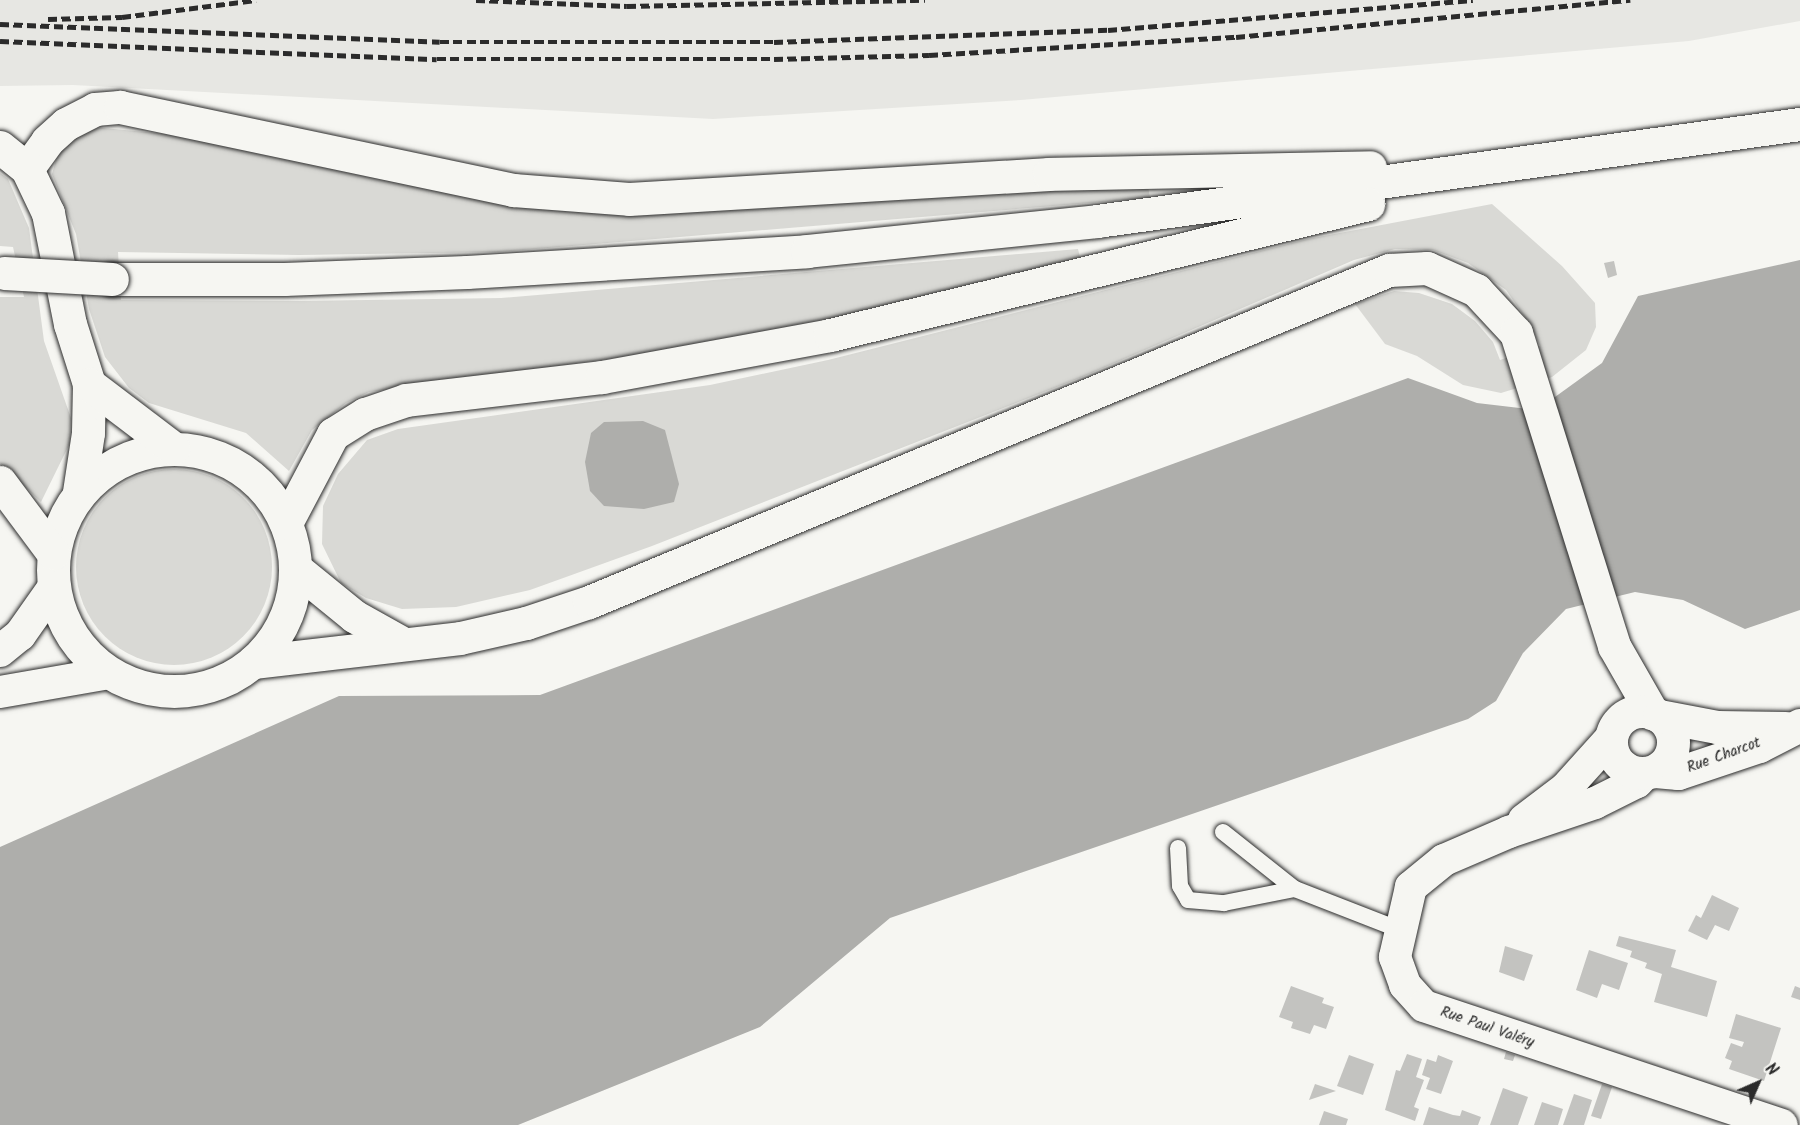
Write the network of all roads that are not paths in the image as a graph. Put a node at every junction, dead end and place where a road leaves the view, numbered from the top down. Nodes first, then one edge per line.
1 (1800, 124) edge
2 (0, 147) edge
3 (1536, 163) junction
4 (27, 170) junction
5 (2, 272) edge
6 (89, 384) junction
7 (173, 448) junction
8 (0, 482) edge
9 (79, 492) junction
10 (286, 523) junction
11 (53, 553) junction
12 (295, 568) junction
13 (53, 588) junction
14 (1611, 634) junction
15 (402, 644) junction
16 (0, 651) edge
17 (253, 662) junction
18 (109, 673) junction
19 (0, 692) edge
20 (1656, 715) junction
21 (1795, 727) edge
22 (1614, 732) junction
23 (1651, 772) junction
24 (1223, 832) dead end
25 (1509, 832) junction
26 (1178, 848) dead end
27 (1295, 889) junction
28 (1400, 930) junction
29 (1782, 1125) edge

1 - 3 main road
2 - 4 main road
3 - 4 main road
3 - 5 main road, bridge
3 - 10 main road
4 - 6 main road
6 - 7 main road
6 - 9 main road
7 - 9 main road
7 - 10 main road
8 - 11 main road
9 - 11 main road
10 - 12 main road
11 - 13 main road
12 - 15 main road
12 - 17 main road
13 - 16 street
13 - 18 main road
14 - 15 main road
14 - 20 main road
14 - 22 main road
15 - 17 main road
17 - 18 main road
18 - 19 street
20 - 21 main road, Rue Charcot
20 - 22 main road
20 - 23 main road
21 - 23 main road, Rue Charcot
22 - 23 main road
22 - 25 street, Rue Paul Valéry
23 - 25 street, Rue Paul Valéry
24 - 27 lane
25 - 28 street, Rue Paul Valéry
26 - 27 lane
27 - 28 lane
28 - 29 street, Rue Paul Valéry

